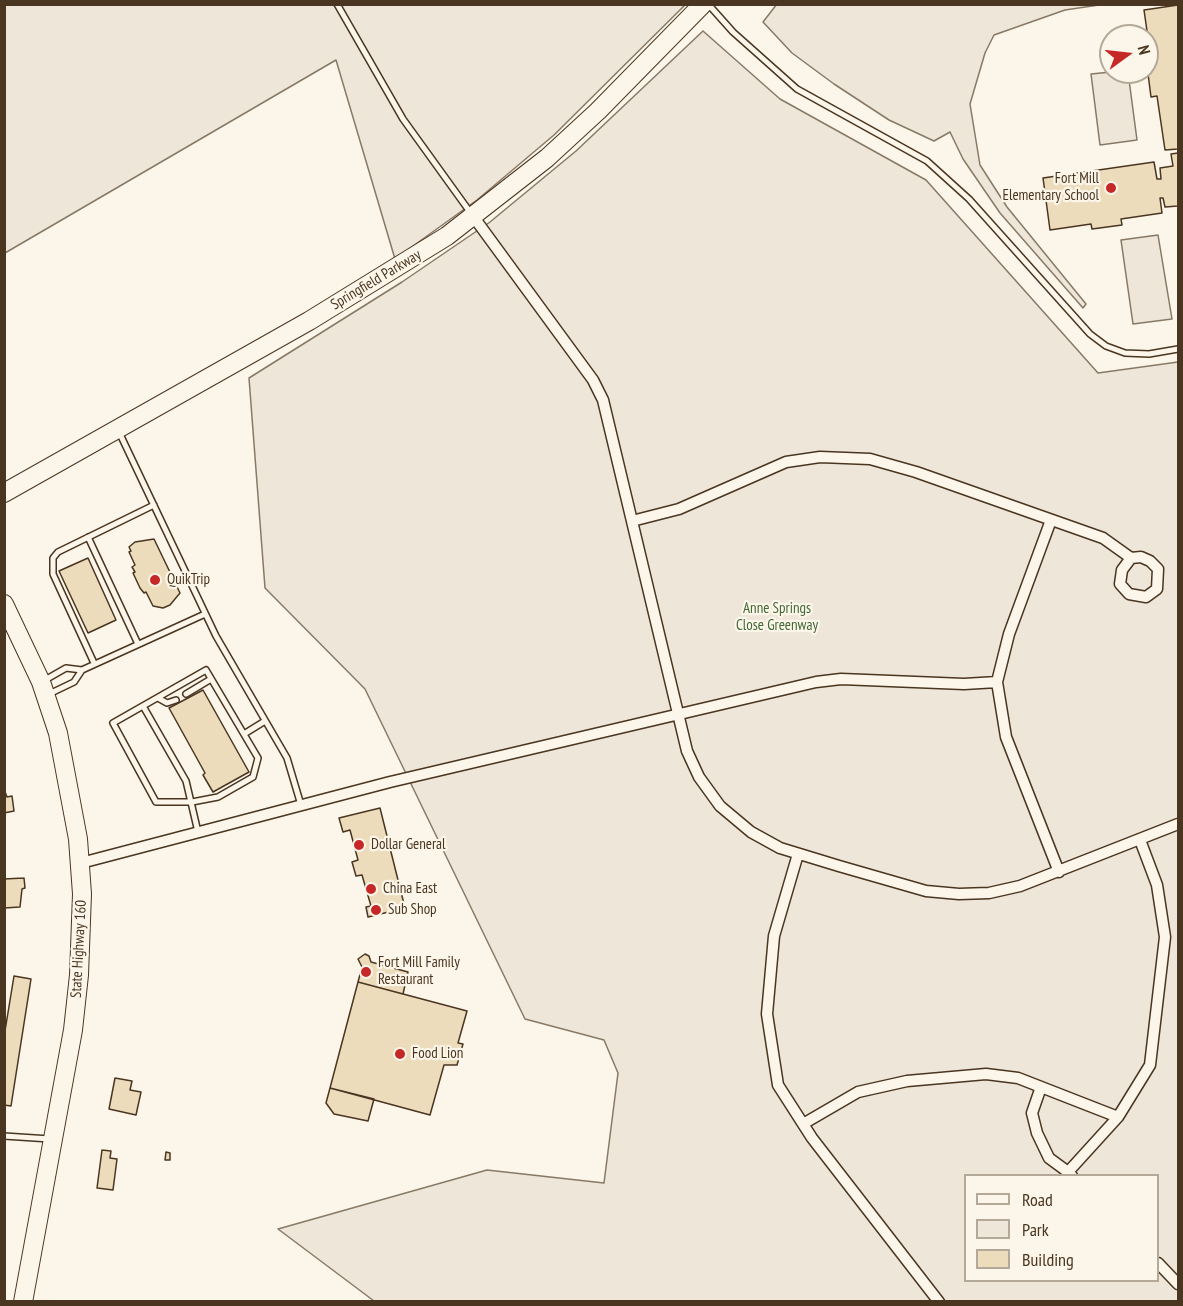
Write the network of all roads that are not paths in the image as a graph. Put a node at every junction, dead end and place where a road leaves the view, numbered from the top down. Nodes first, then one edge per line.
1 (337, 4) edge
2 (703, 4) edge
3 (708, 4) edge
4 (473, 216) junction
5 (1179, 349) edge
6 (117, 428) junction
7 (4, 493) edge
8 (154, 505) junction
9 (632, 520) junction
10 (1051, 520) junction
11 (88, 537) junction
12 (1131, 558) dead end
13 (103, 569) junction
14 (95, 573) dead end
15 (111, 586) junction
16 (66, 587) dead end
17 (60, 590) junction
18 (103, 590) dead end
19 (74, 603) dead end
20 (118, 603) junction
21 (4, 604) edge
22 (110, 606) dead end
23 (68, 607) junction
24 (206, 614) junction
25 (82, 620) dead end
26 (75, 622) junction
27 (138, 644) junction
28 (94, 663) junction
29 (82, 670) junction
30 (211, 679) junction
31 (997, 682) junction
32 (43, 689) junction
33 (186, 694) dead end
34 (158, 698) junction
35 (176, 700) dead end
36 (143, 706) junction
37 (679, 716) junction
38 (265, 721) junction
39 (244, 734) junction
40 (192, 802) junction
41 (301, 805) junction
42 (1179, 824) edge
43 (198, 832) junction
44 (1140, 840) junction
45 (798, 854) junction
46 (81, 863) junction
47 (1059, 872) junction
48 (1041, 1087) junction
49 (1118, 1117) junction
50 (803, 1124) junction
51 (4, 1136) edge
52 (55, 1139) junction
53 (1070, 1174) edge
54 (1159, 1264) edge
55 (1179, 1284) edge
56 (23, 1302) edge
57 (939, 1302) edge

1 - 4 lane
2 - 4 main road, Springfield Parkway
3 - 5 lane
4 - 6 main road, Springfield Parkway
4 - 9 street
6 - 7 main road, Springfield Parkway
6 - 8 lane
8 - 11 lane
8 - 24 lane
9 - 10 street
9 - 37 street
10 - 12 street
10 - 31 street
11 - 13 lane
11 - 17 lane
13 - 14 lane
13 - 15 lane
15 - 18 lane
15 - 20 lane
16 - 17 lane
17 - 23 lane
19 - 23 lane
20 - 22 lane
20 - 27 lane
21 - 32 main road, State Highway 160
23 - 26 lane
24 - 27 lane
24 - 38 lane
25 - 26 lane
26 - 28 lane
27 - 28 lane
28 - 29 lane
29 - 32 lane
29 - 32 lane
30 - 33 lane
30 - 34 lane
30 - 39 lane
31 - 37 street
31 - 47 street
32 - 46 main road, State Highway 160
34 - 35 lane
34 - 36 lane
36 - 40 lane
36 - 40 lane
37 - 41 street
37 - 45 street
38 - 39 lane
38 - 41 lane
39 - 40 lane
40 - 43 lane
41 - 43 street
42 - 44 street
43 - 46 street
44 - 47 street
44 - 49 street
45 - 47 street
45 - 50 street
46 - 52 main road, State Highway 160
48 - 49 street
48 - 50 street
48 - 53 street
49 - 53 street
50 - 57 street
51 - 52 lane
52 - 56 main road, State Highway 160
54 - 55 street

